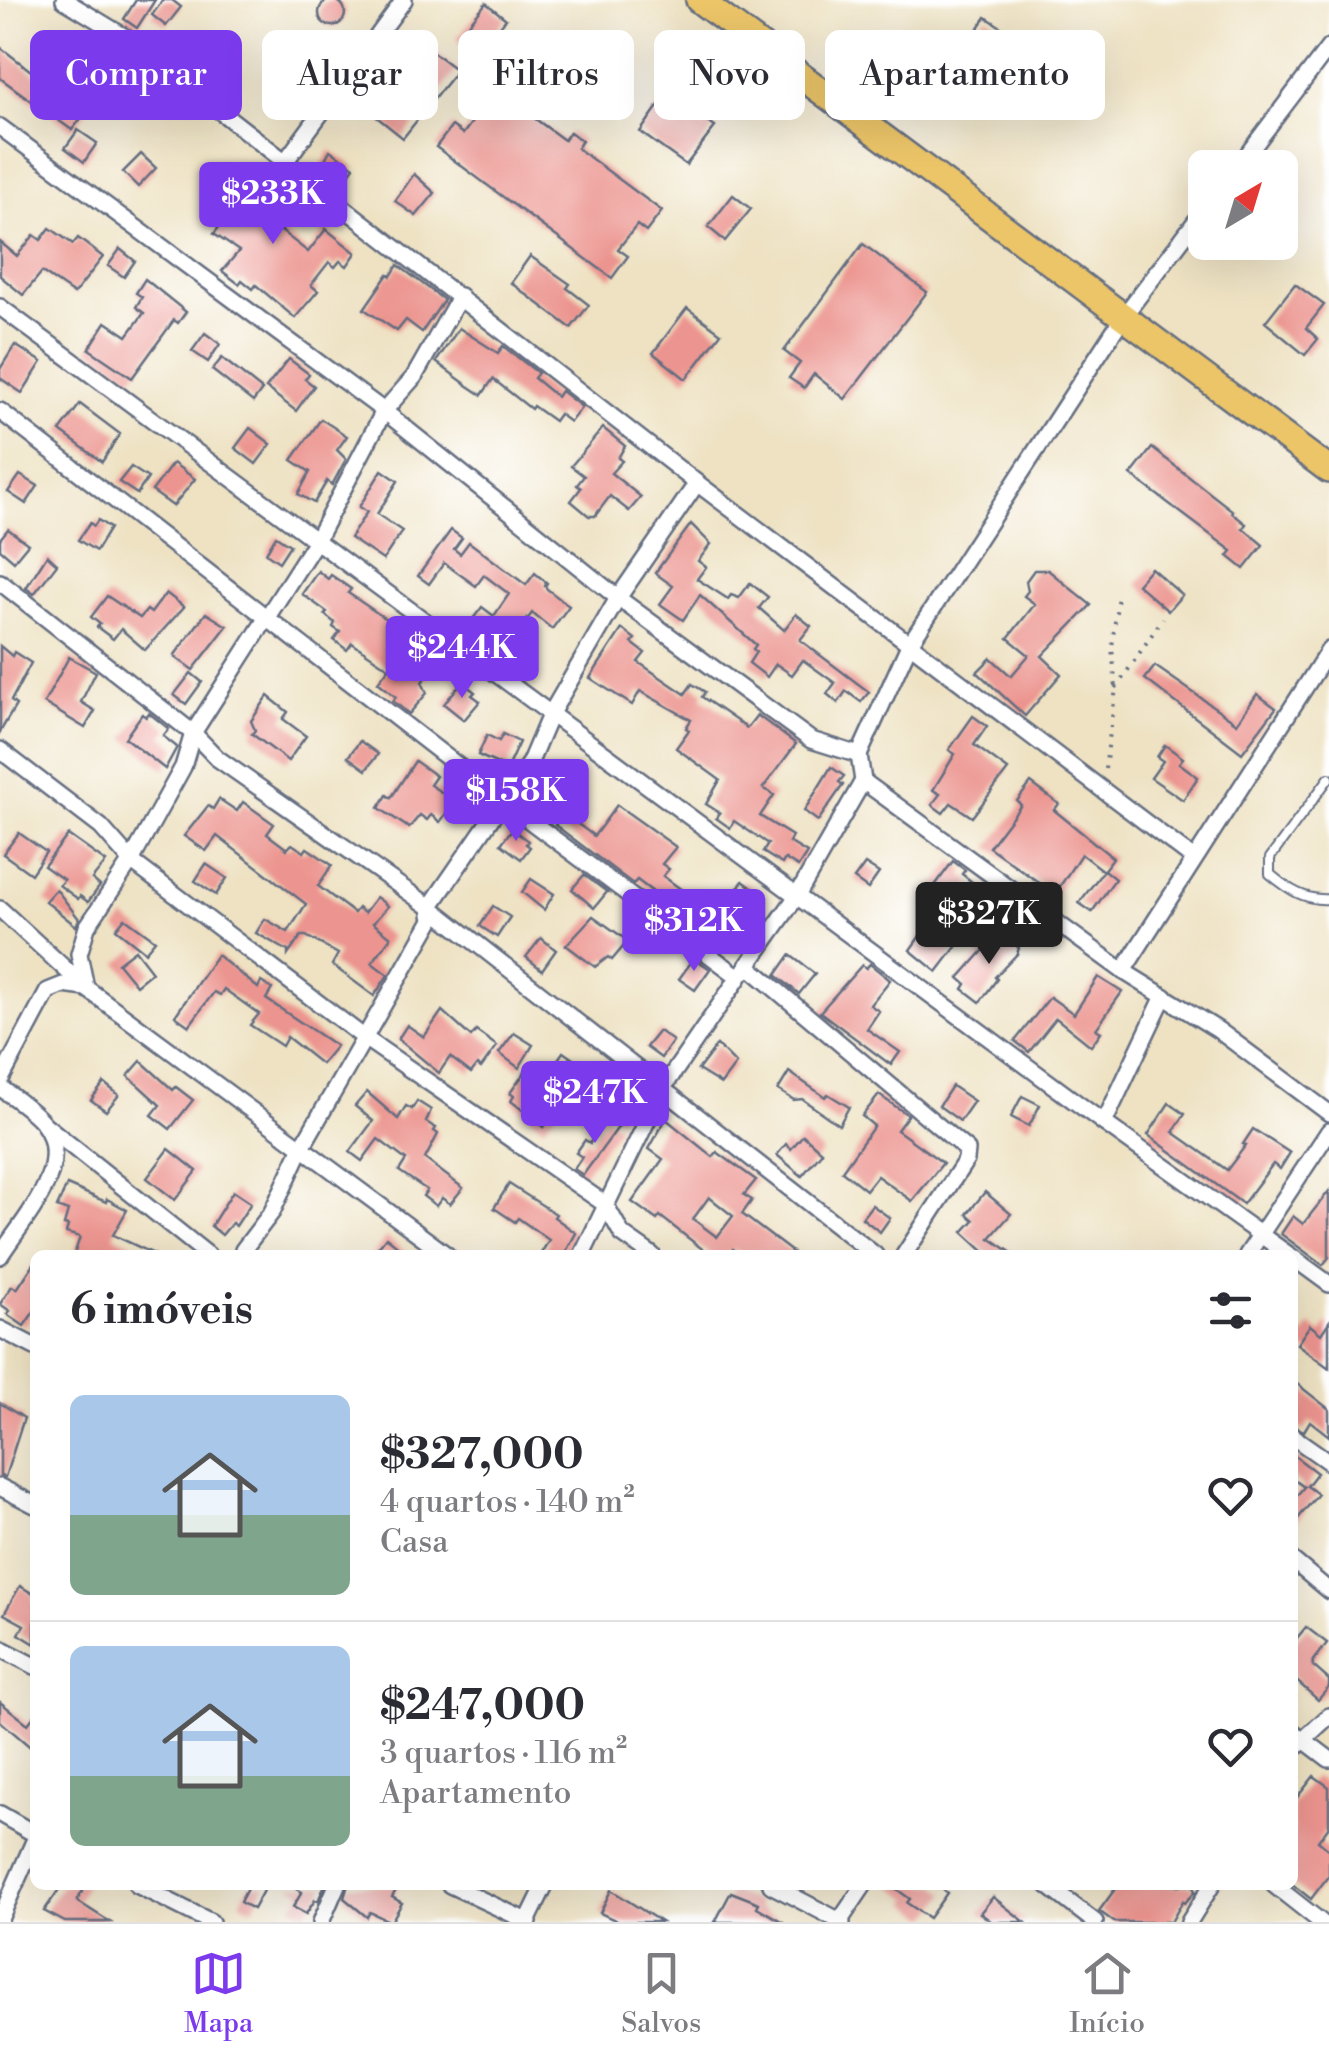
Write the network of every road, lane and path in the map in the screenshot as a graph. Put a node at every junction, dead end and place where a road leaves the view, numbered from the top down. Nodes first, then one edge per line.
1 (64, 0) edge
2 (404, 0) edge
3 (699, 0) edge
4 (1329, 46) edge
5 (0, 126) edge
6 (1251, 150) edge
7 (285, 162) junction
8 (1188, 232) edge
9 (460, 296) junction
10 (0, 307) edge
11 (1123, 317) junction
12 (0, 411) edge
13 (384, 411) junction
14 (1329, 470) edge
15 (697, 483) junction
16 (317, 539) junction
17 (0, 582) edge
18 (1118, 594) dead end
19 (618, 598) junction
20 (266, 618) junction
21 (1163, 618) dead end
22 (909, 646) junction
23 (1329, 650) edge
24 (1116, 688) junction
25 (550, 716) junction
26 (193, 732) junction
27 (0, 750) edge
28 (859, 756) junction
29 (1329, 778) edge
30 (863, 781) junction
31 (1108, 794) junction
32 (502, 800) junction
33 (1194, 859) junction
34 (131, 861) junction
35 (796, 896) junction
36 (1329, 899) edge
37 (430, 907) junction
38 (0, 910) edge
39 (1123, 971) junction
40 (744, 972) junction
41 (86, 988) junction
42 (1164, 996) junction
43 (366, 1039) junction
44 (0, 1084) edge
45 (662, 1088) junction
46 (1329, 1113) edge
47 (1104, 1123) junction
48 (44, 1124) junction
49 (1329, 1131) edge
50 (302, 1146) junction
51 (605, 1204) junction
52 (1262, 1235) junction
53 (202, 1250) edge
54 (243, 1250) edge
55 (440, 1250) edge
56 (584, 1250) edge
57 (645, 1250) edge
58 (870, 1250) edge
59 (907, 1250) edge
60 (1252, 1250) edge
61 (1283, 1250) edge
62 (0, 1256) edge
63 (1298, 1261) edge
64 (1329, 1284) edge
65 (0, 1329) edge
66 (30, 1344) edge
67 (1298, 1440) edge
68 (1329, 1462) edge
69 (0, 1487) edge
70 (30, 1502) edge
71 (1298, 1565) edge
72 (1329, 1591) edge
73 (0, 1648) edge
74 (30, 1663) edge
75 (1329, 1716) edge
76 (1298, 1740) edge
77 (1298, 1742) edge
78 (1329, 1758) edge
79 (0, 1814) edge
80 (30, 1833) edge
81 (30, 1848) edge
82 (147, 1890) edge
83 (335, 1890) edge
84 (461, 1890) edge
85 (543, 1890) edge
86 (780, 1890) edge
87 (861, 1890) edge
88 (1053, 1890) edge
89 (1209, 1890) edge
90 (1280, 1890) edge
91 (0, 1919) edge
92 (211, 1922) edge
93 (321, 1922) edge
94 (528, 1922) edge
95 (840, 1922) edge
96 (1095, 1922) edge
97 (1189, 1922) edge
98 (1321, 1922) edge

1 - 7 street
2 - 7 street
3 - 11 main road
4 - 6 street
5 - 13 street
7 - 9 street
8 - 11 street
9 - 13 street
9 - 15 street
10 - 16 street
11 - 14 main road
11 - 22 street
12 - 20 street
13 - 16 street
13 - 19 street
15 - 19 street
15 - 22 street
16 - 20 street
16 - 25 street
17 - 26 street
18 - 24 path
19 - 25 street
19 - 28 street
20 - 26 street
20 - 32 street
21 - 24 path
22 - 28 street
22 - 31 street
23 - 33 street
24 - 31 path
25 - 32 street
25 - 35 street
26 - 34 street
26 - 37 street
27 - 34 street
28 - 30 street
29 - 36 lane
30 - 35 street
30 - 39 street
31 - 33 street
32 - 37 street
32 - 40 street
33 - 39 street
34 - 41 street
34 - 43 street
35 - 40 street
35 - 47 street
37 - 43 street
37 - 45 street
38 - 41 street
39 - 42 street
40 - 45 street
40 - 59 street
41 - 44 street
41 - 50 street
42 - 46 street
42 - 47 street
43 - 50 street
43 - 51 street
44 - 48 street
45 - 51 street
45 - 58 street
47 - 52 street
48 - 53 street
48 - 62 street
49 - 52 street
50 - 54 street
50 - 55 street
51 - 56 street
51 - 57 street
52 - 60 street
52 - 61 street
63 - 64 street
65 - 66 street
67 - 68 street
69 - 70 street
71 - 72 street
73 - 74 street
75 - 76 street
77 - 78 street
79 - 80 street
81 - 91 street
82 - 92 street
83 - 93 street
84 - 94 street
85 - 94 street
86 - 95 street
87 - 95 street
88 - 96 street
89 - 97 street
90 - 98 street

